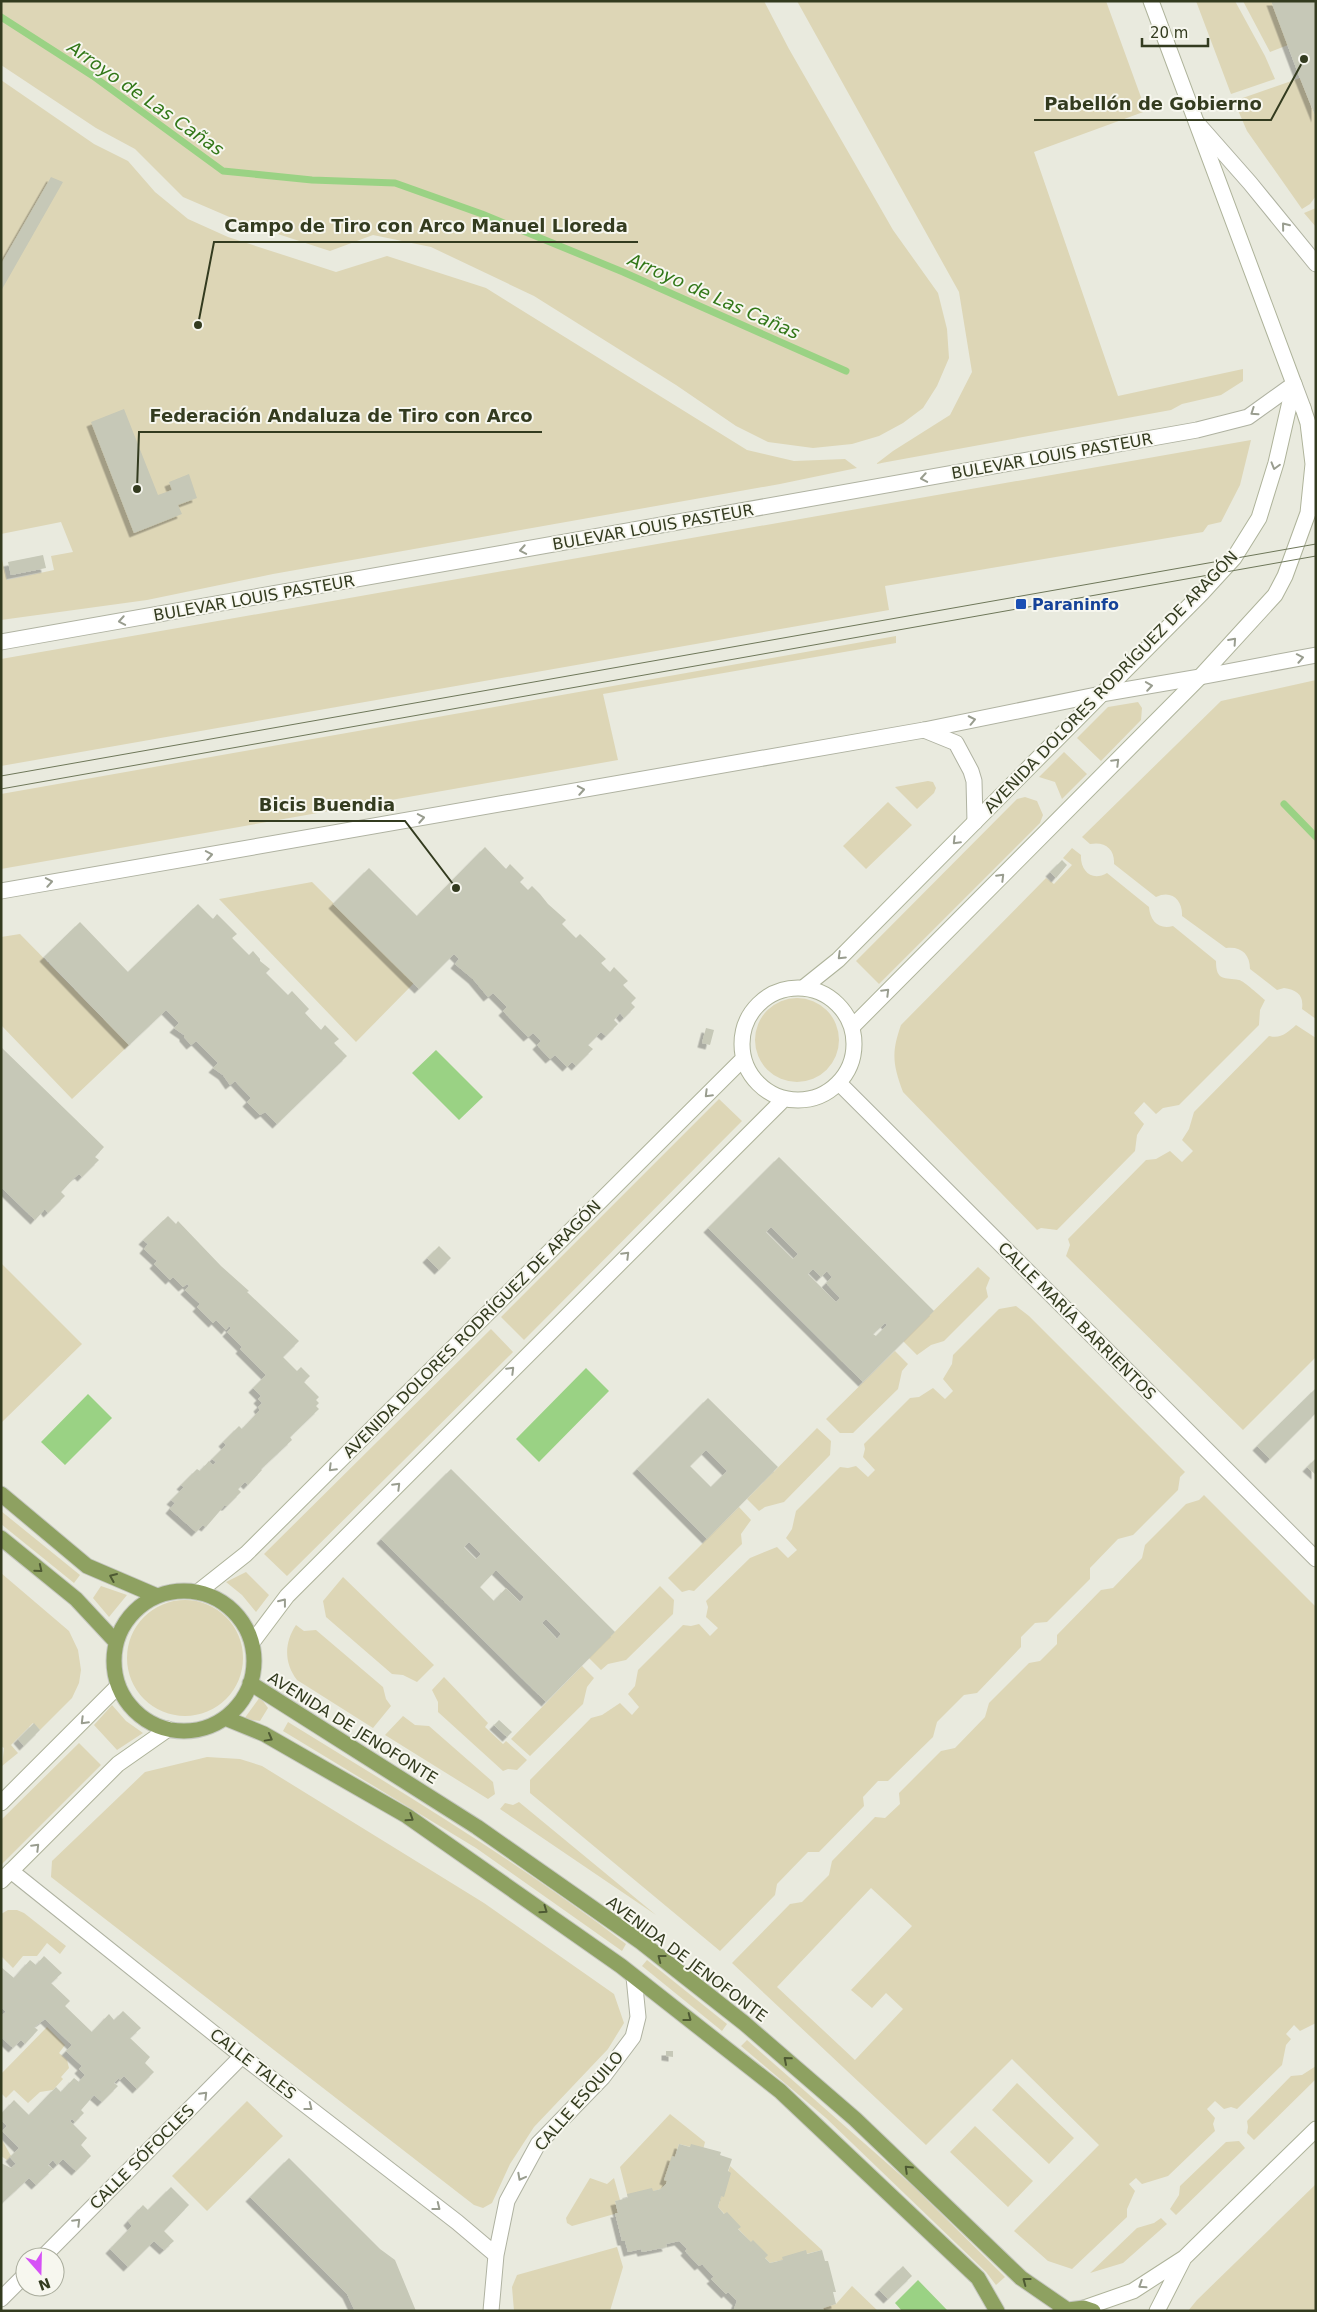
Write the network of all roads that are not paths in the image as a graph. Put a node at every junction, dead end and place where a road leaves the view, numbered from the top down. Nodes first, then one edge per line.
1 (1151, 1) edge
2 (1198, 124) junction
3 (1316, 264) edge
4 (1294, 384) junction
5 (1, 642) edge
6 (1316, 655) edge
7 (1200, 677) junction
8 (1101, 694) junction
9 (924, 730) junction
10 (975, 822) junction
11 (1, 891) edge
12 (803, 988) junction
13 (852, 1026) junction
14 (742, 1060) junction
15 (839, 1083) junction
16 (784, 1099) junction
17 (1, 1494) edge
18 (1, 1538) edge
19 (1316, 1559) edge
20 (198, 1592) junction
21 (157, 1596) junction
22 (254, 1640) junction
23 (116, 1642) junction
24 (250, 1683) junction
25 (118, 1686) junction
26 (225, 1718) junction
27 (168, 1729) junction
28 (1, 1803) edge
29 (6, 1876) edge
30 (634, 1977) junction
31 (242, 2056) junction
32 (1316, 2129) edge
33 (53, 2247) edge
34 (496, 2255) junction
35 (1184, 2258) junction
36 (15, 2285) edge
37 (1, 2299) edge
38 (1063, 2310) edge
39 (1088, 2310) edge
40 (491, 2311) edge
41 (997, 2311) edge
42 (1157, 2311) edge

1 - 2 street
3 -> 2 street
2 - 4 street
4 -> 5 street, BULEVAR LOUIS PASTEUR
7 -> 4 street
4 -> 8 street, AVENIDA DOLORES RODRÍGUEZ DE ARAGÓN
7 -> 6 street
8 -> 7 street
13 -> 7 street
9 -> 8 street
8 - 10 street, AVENIDA DOLORES RODRÍGUEZ DE ARAGÓN
9 - 10 street
11 -> 9 street
10 -> 12 street, AVENIDA DOLORES RODRÍGUEZ DE ARAGÓN
12 - 13 street
12 - 14 street
13 - 15 street
14 - 16 street
14 -> 20 street, AVENIDA DOLORES RODRÍGUEZ DE ARAGÓN
15 - 16 street
15 - 19 street, CALLE MARÍA BARRIENTOS
22 -> 16 street
21 -> 17 main road
18 -> 23 main road
20 - 21 main road
20 - 22 main road
21 - 23 main road
22 - 24 main road
23 - 25 main road
24 - 26 main road
38 -> 24 main road, AVENIDA DE JENOFONTE
25 - 27 main road
25 -> 28 street
26 - 27 main road
26 -> 30 main road
29 -> 27 street
29 - 31 street, CALLE TALES
30 -> 34 street, CALLE ESQUILO
30 -> 41 main road
33 -> 31 street, CALLE SÓFOCLES
31 -> 34 street, CALLE TALES
32 - 35 street
34 - 40 street, CALLE ESQUILO
35 -> 39 street
35 - 42 street
36 - 37 street
38 - 39 main road

